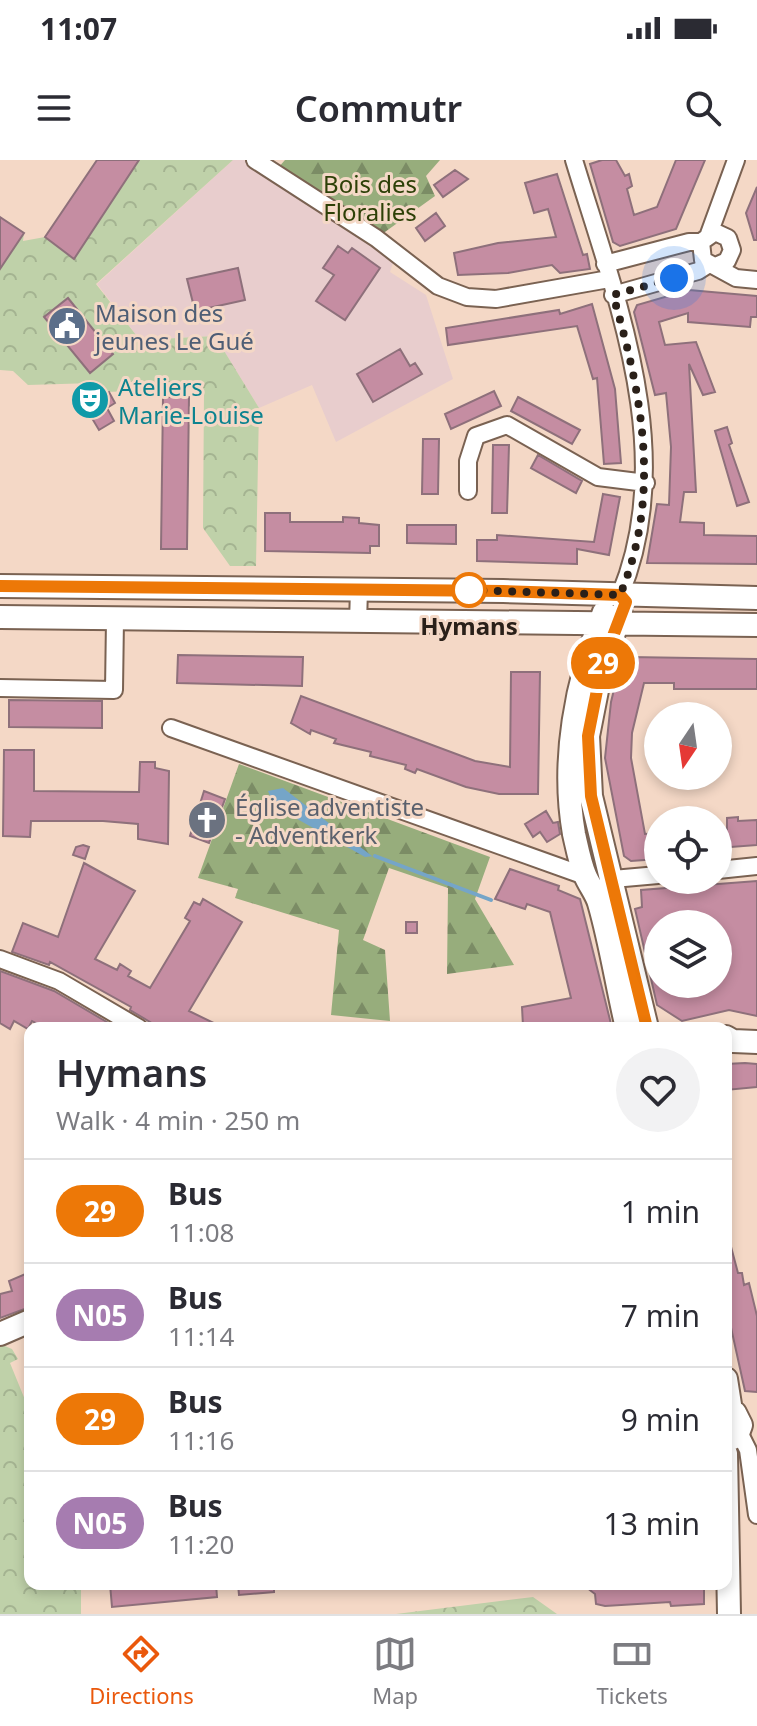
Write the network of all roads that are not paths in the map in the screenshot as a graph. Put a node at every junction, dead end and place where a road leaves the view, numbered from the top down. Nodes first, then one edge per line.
1 (255, 160) edge
2 (574, 160) edge
3 (736, 160) edge
4 (705, 238) junction
5 (714, 265) junction
6 (609, 279) junction
7 (757, 280) edge
8 (646, 483) junction
9 (468, 491) dead end
10 (0, 586) edge
11 (359, 589) junction
12 (620, 595) junction
13 (757, 598) edge
14 (0, 617) edge
15 (115, 619) junction
16 (358, 623) junction
17 (608, 624) junction
18 (757, 625) edge
19 (0, 688) edge
20 (171, 728) dead end
21 (597, 829) junction
22 (574, 833) junction
23 (757, 866) edge
24 (732, 869) edge
25 (585, 876) junction
26 (644, 876) edge
27 (613, 879) junction
28 (0, 959) edge
29 (129, 1022) edge
30 (626, 1022) edge
31 (646, 1022) edge
32 (732, 1041) edge
33 (757, 1042) edge
34 (24, 1324) edge
35 (0, 1334) edge
36 (732, 1403) edge
37 (737, 1423) edge
38 (757, 1515) edge
39 (729, 1590) edge
40 (729, 1614) edge

1 - 6 street
2 - 6 street
3 - 4 street
4 - 5 street
4 - 5 street
4 - 6 street
5 - 6 street
5 - 7 street
6 - 8 street
8 - 9 street
8 - 12 street
10 - 11 main road
11 - 12 main road
11 - 16 street
12 - 13 main road
12 - 17 main road
14 - 15 main road
15 - 16 main road
15 - 19 street
16 - 17 main road
17 - 18 main road
17 - 21 main road
17 - 22 main road
20 - 25 street
21 - 22 street
21 - 27 main road
22 - 25 main road
23 - 24 street
25 - 30 main road
26 - 27 street
27 - 31 main road
28 - 29 street
32 - 33 main road
34 - 35 main road
36 - 37 main road
37 - 38 street
39 - 40 main road

